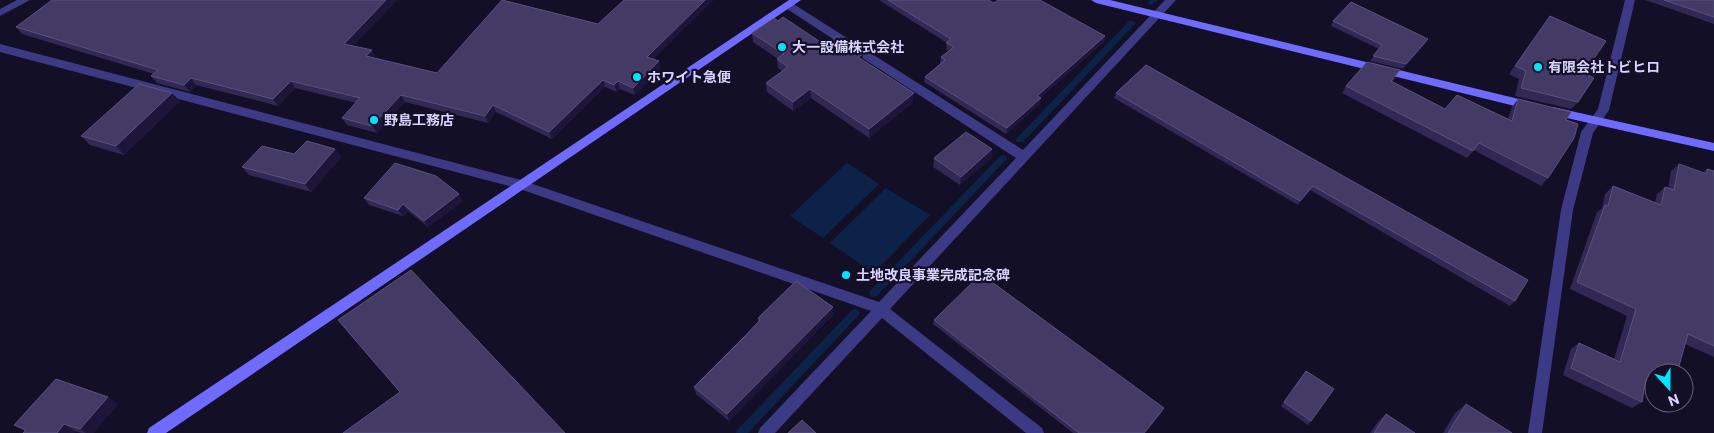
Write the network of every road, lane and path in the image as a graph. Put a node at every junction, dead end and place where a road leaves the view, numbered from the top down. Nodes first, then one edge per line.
1 (25, 0) edge
2 (1096, 0) edge
3 (1170, 0) edge
4 (1630, 0) edge
5 (792, 3) edge
6 (0, 13) edge
7 (1156, 15) junction
8 (0, 48) edge
9 (1595, 121) junction
10 (1714, 147) edge
11 (1024, 157) junction
12 (521, 185) junction
13 (881, 309) junction
14 (154, 433) edge
15 (765, 433) edge
16 (1037, 433) edge
17 (1535, 433) edge

1 - 6 street
2 - 7 street
3 - 7 street
4 - 9 street
5 - 11 street
5 - 12 street
7 - 9 street
7 - 11 street
8 - 12 street
9 - 10 street
9 - 17 street
11 - 13 street
12 - 13 street
12 - 14 street
13 - 15 street
13 - 16 street

